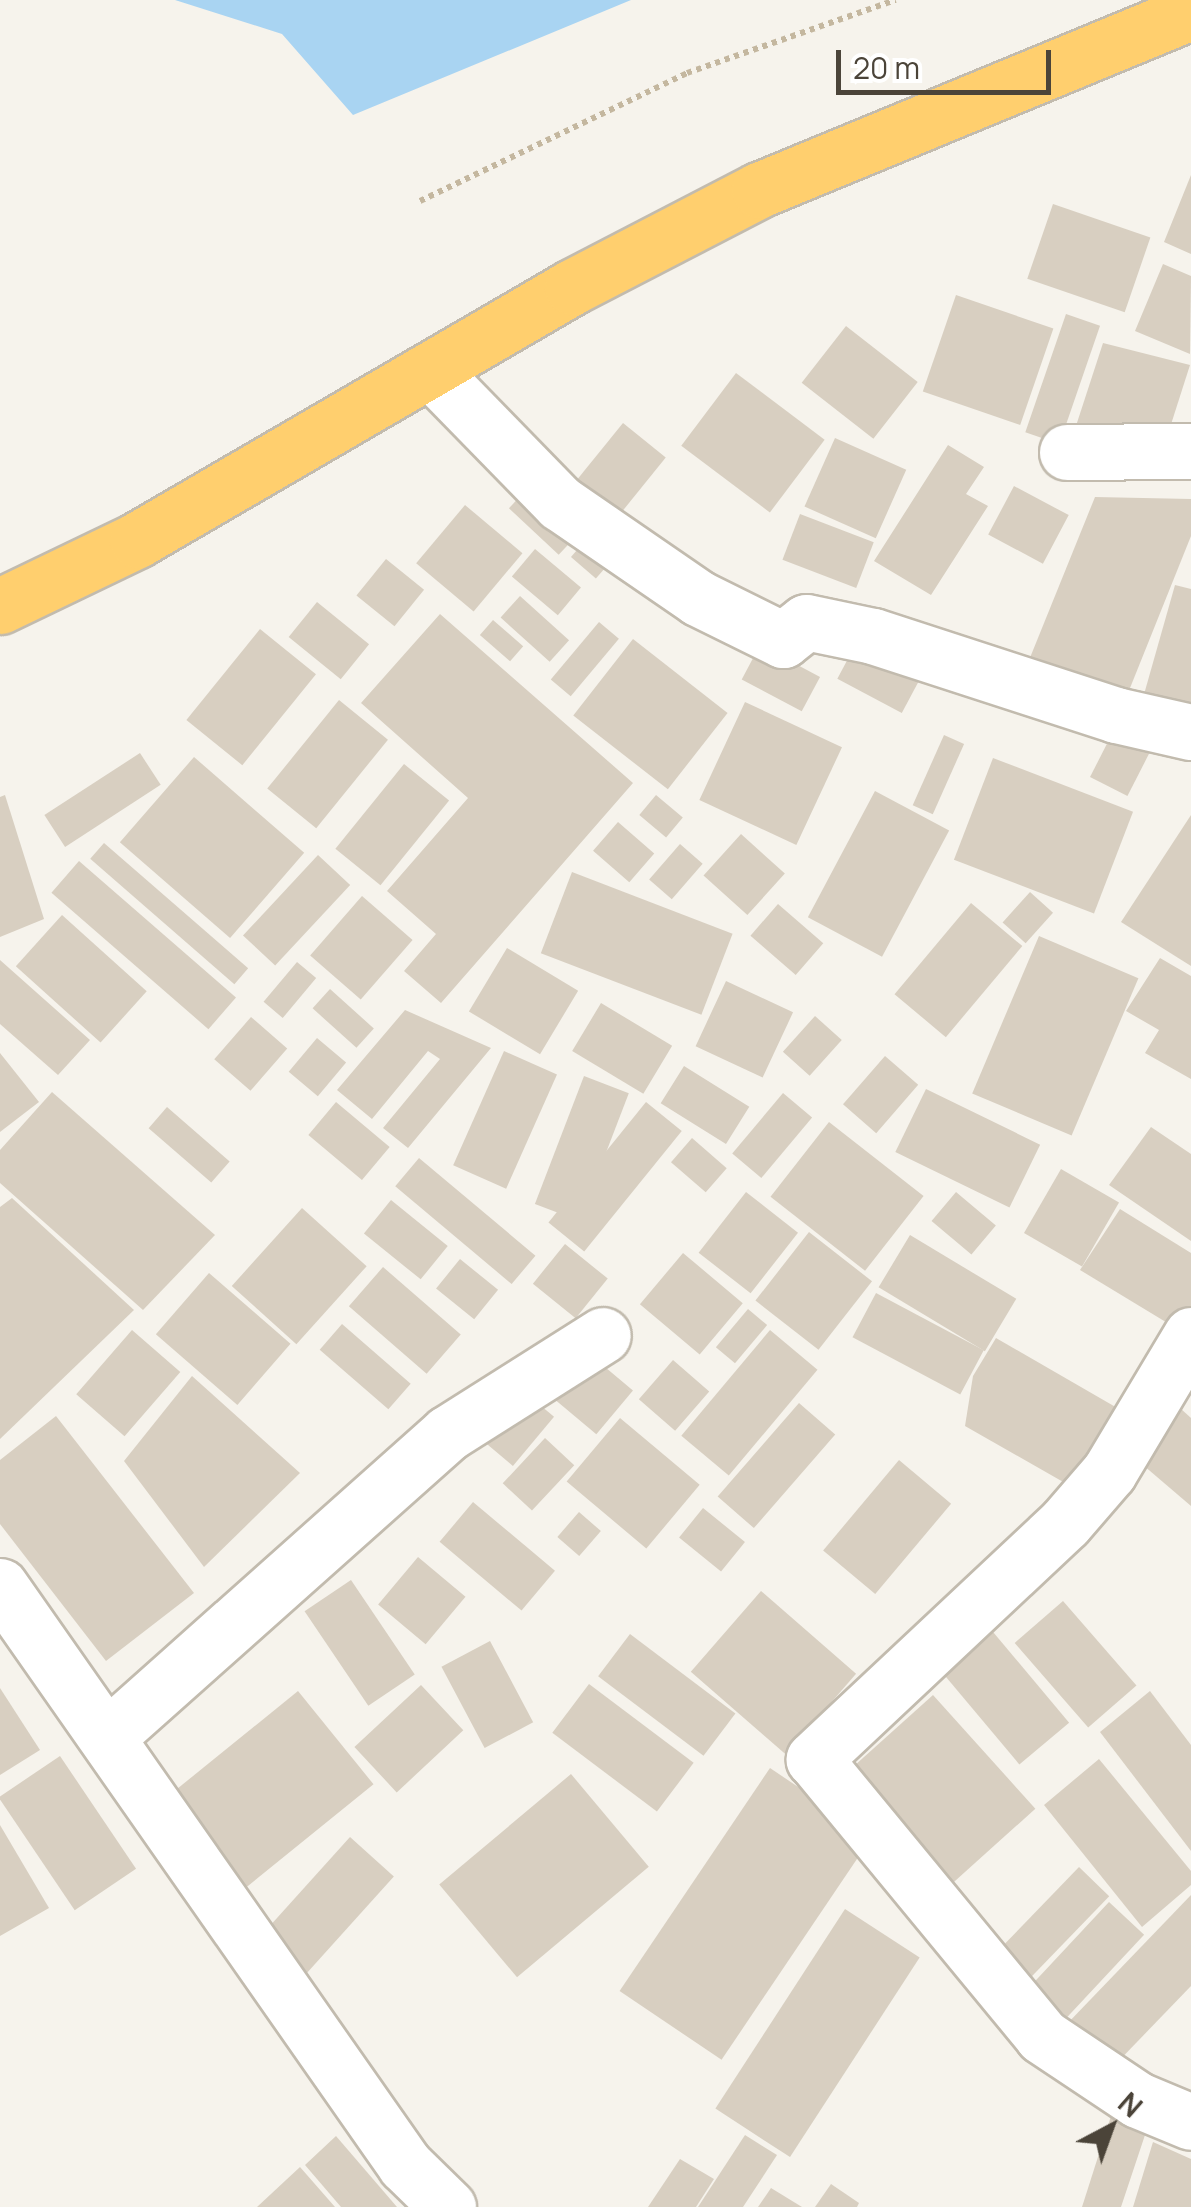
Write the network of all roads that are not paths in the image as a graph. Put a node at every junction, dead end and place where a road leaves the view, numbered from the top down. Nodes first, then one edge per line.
1 (1191, 12) edge
2 (432, 372) junction
3 (1191, 451) edge
4 (1067, 452) dead end
5 (0, 606) edge
6 (1191, 732) edge
7 (1191, 1334) edge
8 (603, 1335) dead end
9 (0, 1586) edge
10 (108, 1736) junction
11 (1191, 2122) edge
12 (448, 2207) edge

1 - 2 highway
2 - 5 highway
2 - 6 street
3 - 4 street
7 - 11 street
8 - 10 street
9 - 10 street
10 - 12 street

